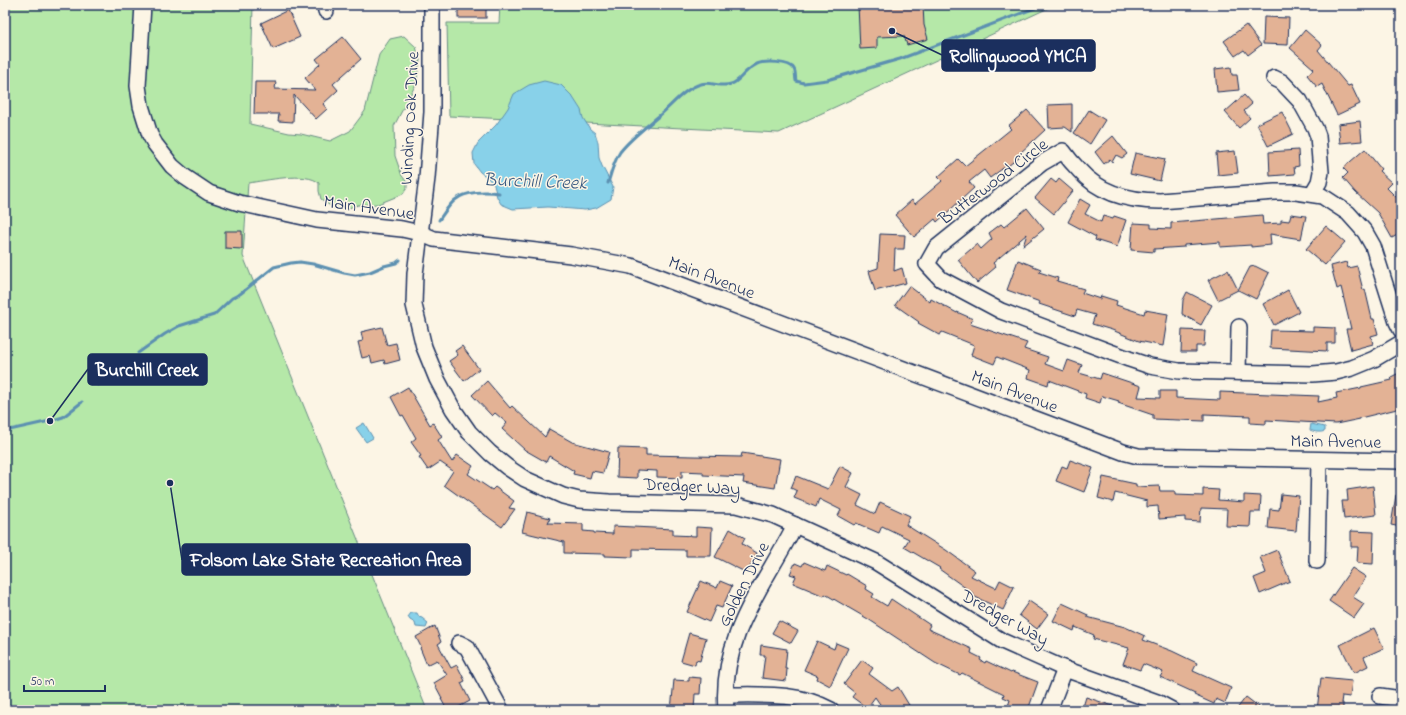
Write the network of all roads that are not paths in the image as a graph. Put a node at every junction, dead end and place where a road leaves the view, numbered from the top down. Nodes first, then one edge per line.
1 (143, 5) edge
2 (432, 5) edge
3 (1274, 78) dead end
4 (1312, 194) junction
5 (420, 233) junction
6 (1239, 327) dead end
7 (1401, 330) edge
8 (1401, 343) edge
9 (1238, 372) junction
10 (1319, 460) junction
11 (1401, 461) edge
12 (795, 525) junction
13 (1317, 561) dead end
14 (459, 643) dead end
15 (1065, 669) junction
16 (1380, 696) dead end
17 (1401, 699) edge
18 (726, 703) edge
19 (501, 710) edge
20 (831, 710) edge
21 (1049, 710) edge
22 (1172, 710) edge

1 - 5 street, Main Avenue
2 - 5 street, Winding Oak Drive
3 - 4 street
4 - 7 street, Butterwood Circle
4 - 9 street, Butterwood Circle
5 - 10 street, Main Avenue
5 - 12 street, Dredger Way
6 - 9 street
8 - 9 street, Butterwood Circle
10 - 11 street, Main Avenue
10 - 13 street
12 - 15 street, Dredger Way
12 - 18 street, Golden Drive
14 - 19 street
15 - 21 street
15 - 22 street, Dredger Way
16 - 17 street
18 - 20 street

